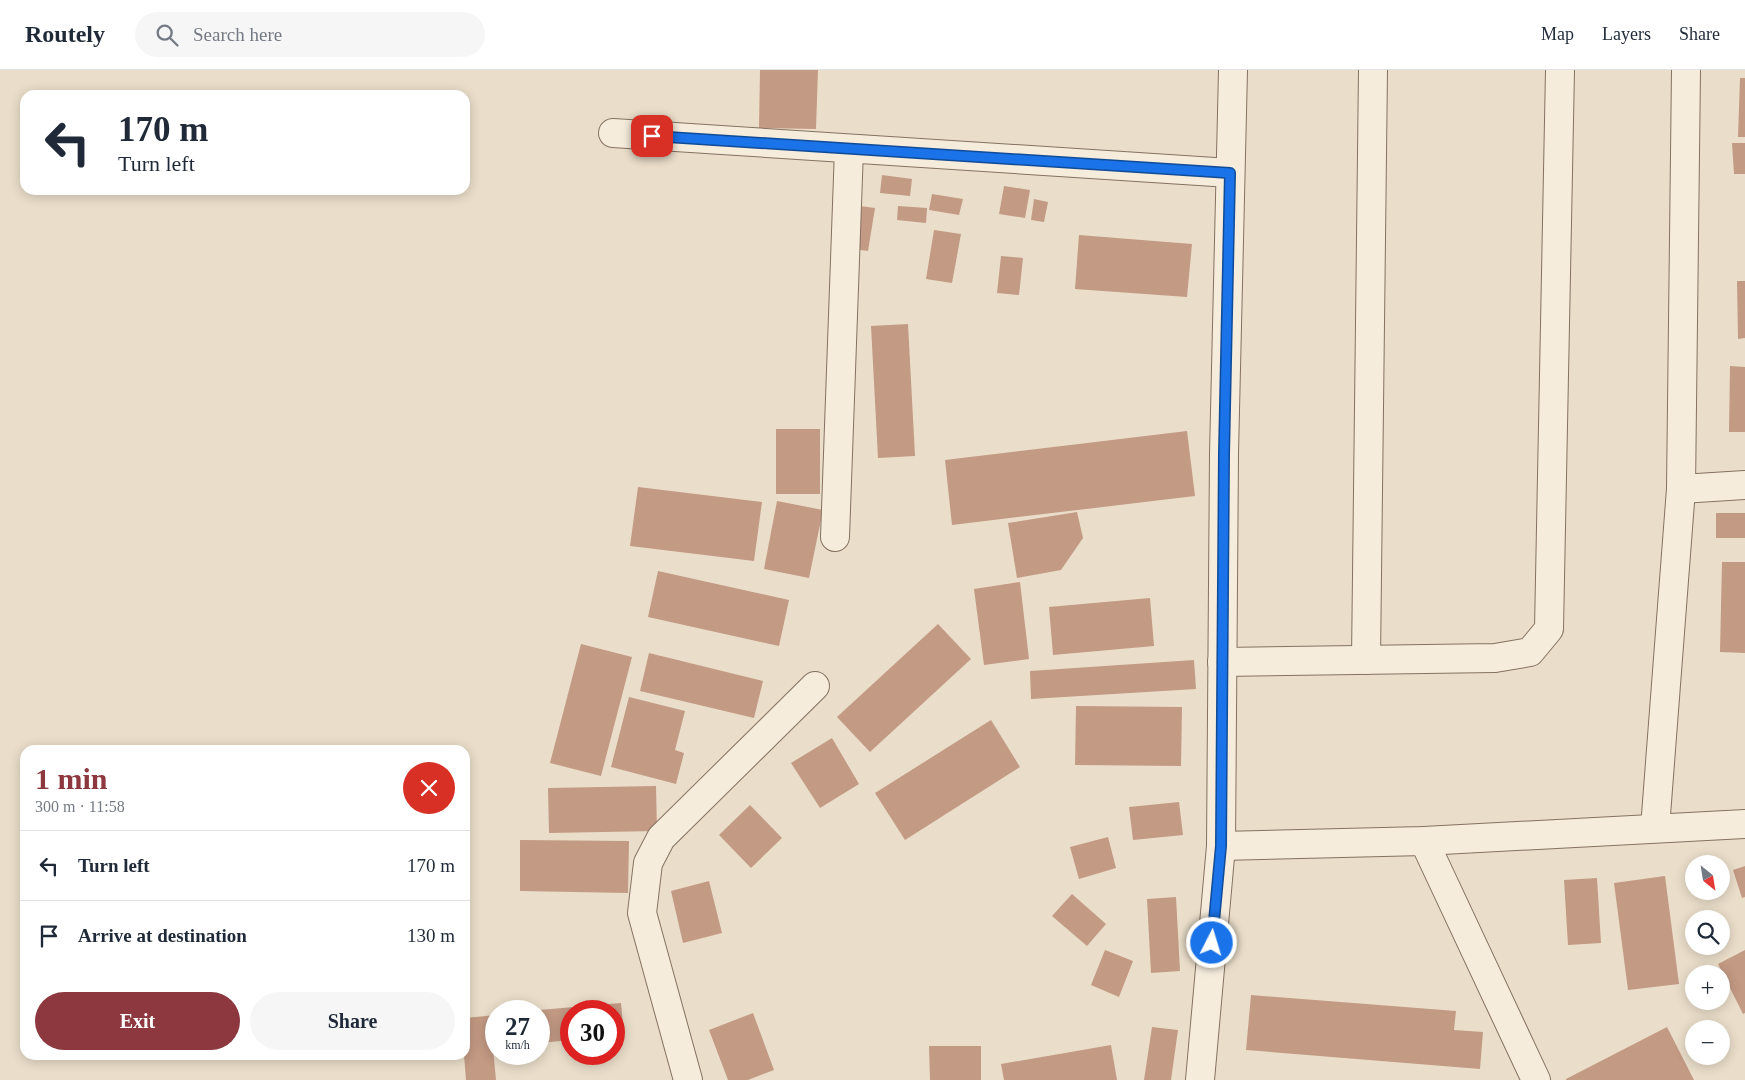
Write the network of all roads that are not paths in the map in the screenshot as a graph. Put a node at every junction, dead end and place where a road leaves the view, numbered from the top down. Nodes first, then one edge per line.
1 (1233, 70) edge
2 (1373, 70) edge
3 (1560, 70) edge
4 (1686, 70) edge
5 (613, 134) dead end
6 (850, 149) junction
7 (1230, 173) junction
8 (1745, 485) edge
9 (1680, 489) junction
10 (835, 537) dead end
11 (1366, 660) junction
12 (1222, 662) junction
13 (815, 686) dead end
14 (1745, 824) edge
15 (1655, 828) junction
16 (1424, 841) junction
17 (1221, 846) junction
18 (688, 1080) edge
19 (1200, 1080) edge
20 (1536, 1080) edge

1 - 7 street
2 - 11 street
3 - 11 street
4 - 9 street
5 - 6 street
6 - 7 street
6 - 10 street
7 - 12 street
8 - 9 street
9 - 15 street
11 - 12 street
12 - 17 street
13 - 18 street
14 - 15 street
15 - 16 street
16 - 17 street
16 - 20 street
17 - 19 street

